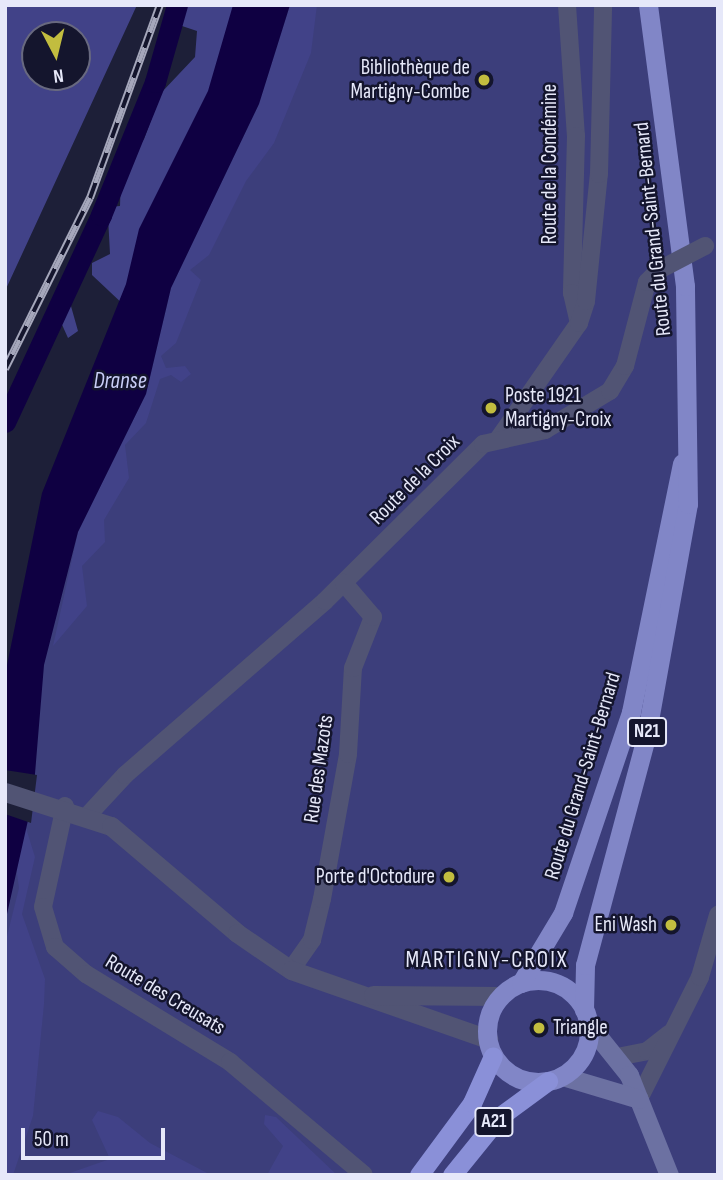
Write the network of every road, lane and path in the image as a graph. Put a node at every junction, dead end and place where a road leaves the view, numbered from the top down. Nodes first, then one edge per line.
1 (567, 5) edge
2 (603, 5) edge
3 (648, 5) edge
4 (711, 245) edge
5 (579, 323) junction
6 (499, 438) junction
7 (687, 449) junction
8 (344, 583) junction
9 (5, 792) edge
10 (65, 806) junction
11 (89, 814) junction
12 (718, 915) edge
13 (298, 973) junction
14 (521, 983) junction
15 (354, 994) junction
16 (501, 996) junction
17 (586, 1017) junction
18 (672, 1031) junction
19 (490, 1048) junction
20 (617, 1057) junction
21 (555, 1078) junction
22 (639, 1099) junction
23 (422, 1170) edge
24 (364, 1175) edge
25 (452, 1175) edge
26 (669, 1175) edge

1 - 5 street, Route de la Condémine
2 - 5 street, Route de la Croix
3 - 7 main road, Route du Grand-Saint-Bernard / N21
4 - 6 street, bridge
5 - 6 street, Route de la Croix
6 - 8 street, Route de la Croix
7 - 14 main road, Route du Grand-Saint-Bernard / N21
7 - 17 main road, Route du Grand-Saint-Bernard / N21
8 - 11 street, Route de la Croix
8 - 13 street, Rue des Mazots
9 - 10 street
10 - 11 street
10 - 24 street, Route des Creusats
11 - 13 street
12 - 18 street
13 - 15 street
14 - 16 main road, Route du Grand-Saint-Bernard / N21
14 - 17 main road
15 - 16 street
15 - 19 street
16 - 19 main road
17 - 20 main road
17 - 21 main road, Route du Grand-Saint-Bernard / N21
18 - 20 street
18 - 22 street
19 - 21 main road
19 - 23 highway, A21
20 - 22 main road
21 - 22 main road
21 - 25 highway, A21
22 - 26 main road

